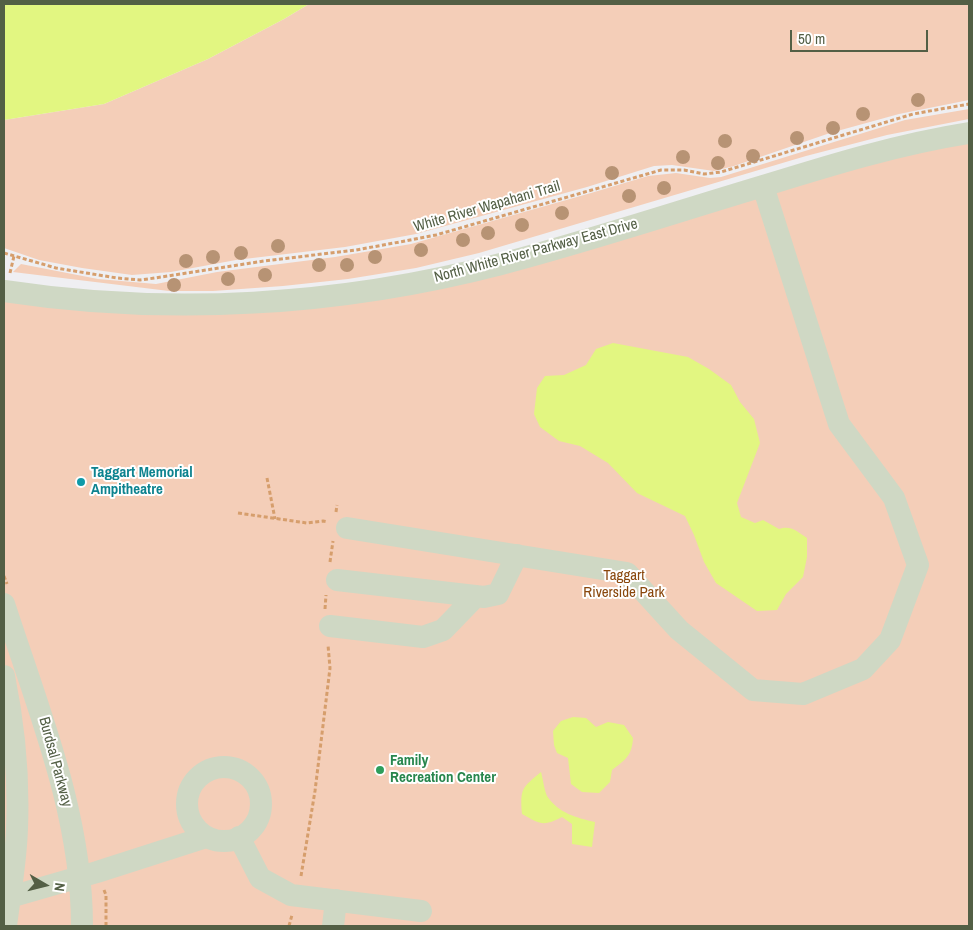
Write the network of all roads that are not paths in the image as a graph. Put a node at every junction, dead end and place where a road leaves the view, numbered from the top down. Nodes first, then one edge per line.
1 (969, 132) edge
2 (763, 186) junction
3 (4, 291) edge
4 (341, 526) road end
5 (517, 555) junction
6 (331, 580) road end
7 (475, 597) junction
8 (4, 604) edge
9 (327, 626) road end
10 (4, 676) edge
11 (206, 837) junction
12 (239, 837) junction
13 (79, 877) junction
14 (10, 897) junction
15 (336, 900) junction
16 (421, 911) dead end
17 (6, 926) edge
18 (82, 926) edge
19 (333, 926) edge

1 - 2 street, North White River Parkway East Drive
2 - 3 street, North White River Parkway East Drive
2 - 5 street
4 - 5 street
5 - 7 street
6 - 7 street
7 - 9 street
8 - 13 street, Burdsal Parkway
10 - 14 street
11 - 12 street
11 - 12 street
11 - 13 street
12 - 15 street
13 - 14 street
13 - 18 street, Burdsal Parkway
14 - 17 street
15 - 16 street
15 - 19 street

